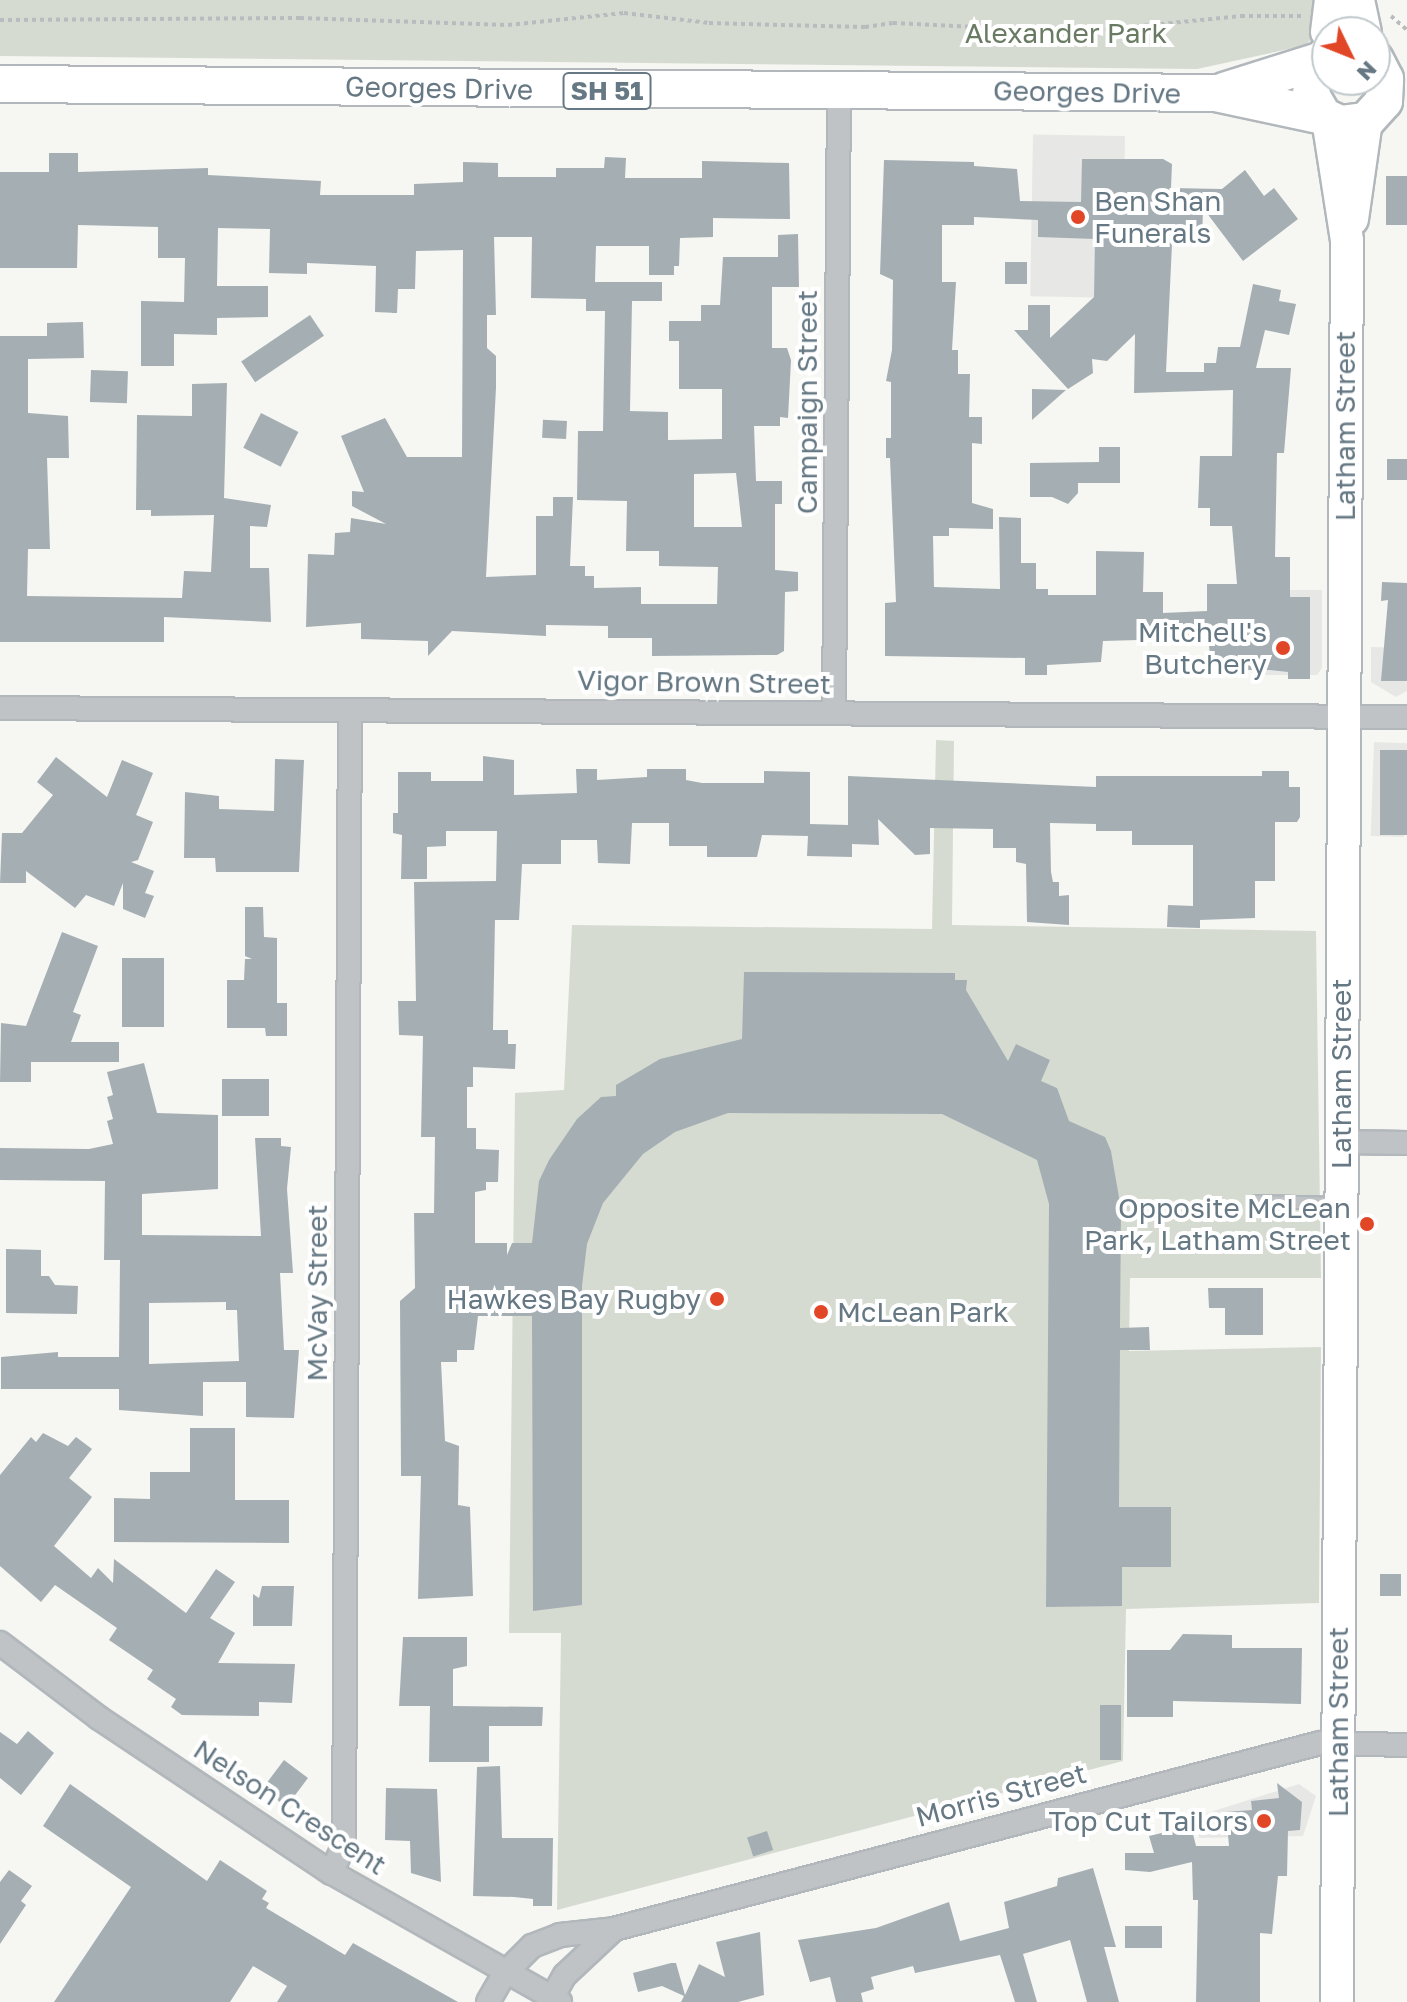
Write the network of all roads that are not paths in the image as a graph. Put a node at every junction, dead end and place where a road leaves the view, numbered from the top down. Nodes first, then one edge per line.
1 (1311, 43) edge
2 (0, 84) edge
3 (839, 91) junction
4 (1215, 93) junction
5 (1316, 96) edge
6 (1384, 112) edge
7 (1326, 117) junction
8 (1347, 241) junction
9 (0, 708) edge
10 (350, 711) junction
11 (834, 713) junction
12 (1343, 716) junction
13 (1407, 717) edge
14 (1340, 1142) junction
15 (1407, 1143) edge
16 (1256, 1201) dead end
17 (1341, 1203) junction
18 (0, 1643) edge
19 (1337, 1744) junction
20 (1407, 1745) edge
21 (331, 1873) junction
22 (614, 1929) junction
23 (504, 1974) junction
24 (556, 2000) edge
25 (488, 2002) edge
26 (1337, 2002) edge

1 - 4 main road, Georges Drive / SH 51
2 - 3 main road, Georges Drive / SH 51
3 - 4 main road, Georges Drive / SH 51
3 - 11 street, Campaign Street
4 - 7 main road, Georges Drive / SH 51
5 - 7 main road
6 - 7 main road, SH 51
6 - 8 main road, Latham Street
7 - 8 main road, Latham Street
8 - 12 main road, Latham Street
9 - 10 street, Vigor Brown Street
10 - 11 street, Vigor Brown Street
10 - 21 street, McVay Street
11 - 12 street, Vigor Brown Street
12 - 13 street, Vigor Brown Street
12 - 14 main road, Latham Street
14 - 15 street
14 - 17 main road, Latham Street
16 - 17 lane
17 - 19 main road, Latham Street
18 - 21 street, Nelson Crescent
19 - 20 street, Morris Street
19 - 22 street, Morris Street
19 - 26 main road, Latham Street
21 - 23 street, Nelson Crescent
22 - 23 street, Morris Street
22 - 24 street, Morris Street
23 - 24 street, Nelson Crescent
23 - 25 street, Morris Street

